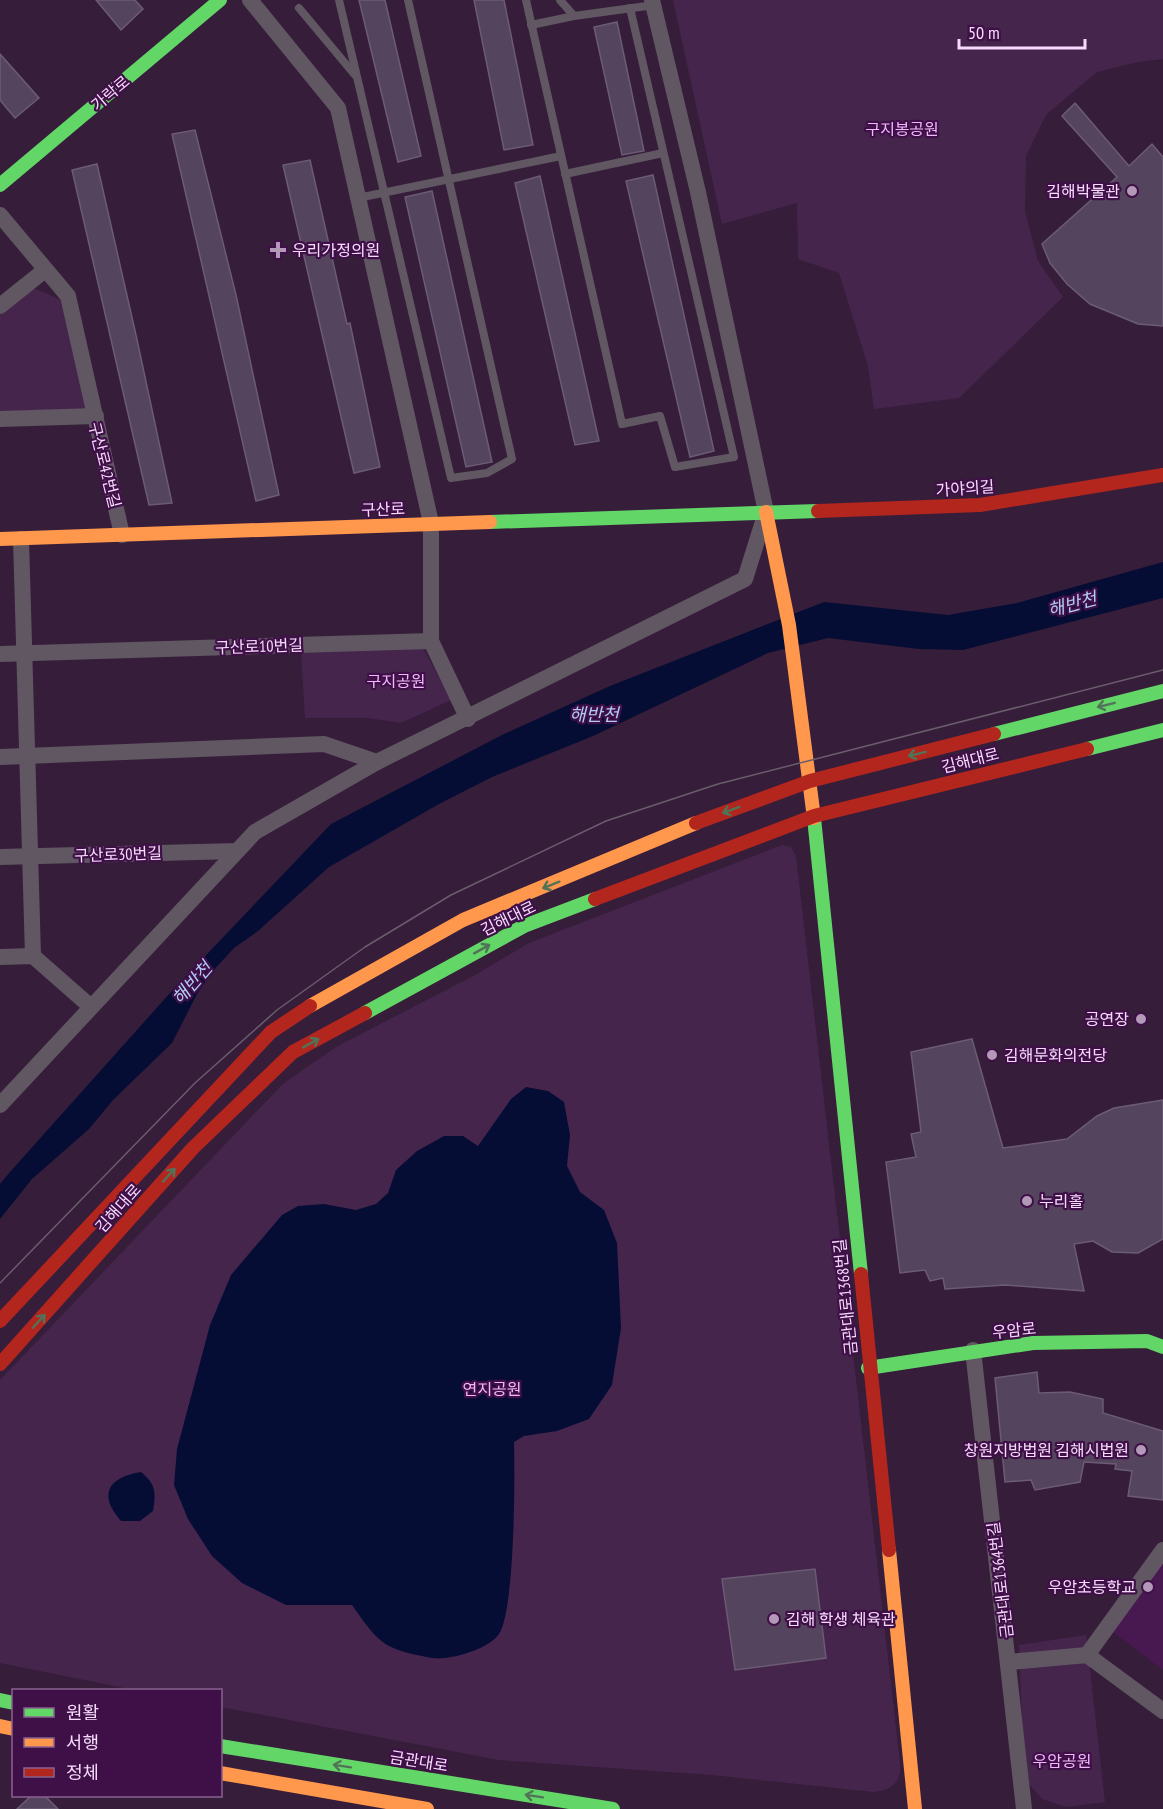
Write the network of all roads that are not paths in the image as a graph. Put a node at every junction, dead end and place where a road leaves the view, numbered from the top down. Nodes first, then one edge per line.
1 (220, 0) edge
2 (250, 0) edge
3 (339, 0) edge
4 (408, 0) edge
5 (526, 0) edge
6 (560, 0) edge
7 (653, 3) edge
8 (299, 8) dead end
9 (630, 8) junction
10 (574, 16) junction
11 (531, 25) junction
12 (357, 78) junction
13 (663, 153) junction
14 (561, 156) junction
15 (565, 174) junction
16 (449, 178) junction
17 (0, 185) edge
18 (384, 193) junction
19 (358, 198) junction
20 (0, 215) edge
21 (45, 270) junction
22 (0, 306) edge
23 (96, 416) junction
24 (0, 419) edge
25 (1163, 475) edge
26 (766, 512) junction
27 (431, 523) junction
28 (122, 535) junction
29 (0, 539) edge
30 (21, 539) junction
31 (431, 641) junction
32 (24, 653) junction
33 (0, 654) edge
34 (1163, 691) edge
35 (468, 719) junction
36 (1163, 730) edge
37 (27, 756) junction
38 (0, 757) edge
39 (377, 762) junction
40 (810, 781) junction
41 (814, 816) junction
42 (237, 851) junction
43 (30, 856) junction
44 (0, 857) edge
45 (33, 956) junction
46 (0, 957) edge
47 (90, 1007) junction
48 (0, 1079) edge
49 (13, 1090) junction
50 (0, 1105) edge
51 (0, 1321) edge
52 (1163, 1347) edge
53 (973, 1350) junction
54 (0, 1364) edge
55 (868, 1368) junction
56 (1163, 1550) edge
57 (1087, 1655) junction
58 (1010, 1662) junction
59 (1163, 1711) edge
60 (222, 1746) edge
61 (222, 1773) edge
62 (331, 1793) junction
63 (352, 1809) edge
64 (427, 1809) edge
65 (613, 1809) edge
66 (915, 1809) edge
67 (1024, 1809) edge

1 - 17 main road, 가락로
2 - 19 street
3 - 12 lane
4 - 16 lane
5 - 11 lane
6 - 10 lane
7 - 9 lane
7 - 26 street
8 - 12 lane
9 - 10 lane
9 - 13 lane
10 - 11 lane
11 - 14 lane
12 - 18 lane
13 - 15 lane
13 - 15 lane
14 - 15 lane
14 - 16 lane
16 - 18 lane
16 - 18 lane
18 - 19 lane
19 - 27 street
20 - 21 street
21 - 22 street
21 - 23 street
23 - 24 street, 구산로42번길
23 - 28 street, 구산로42번길
25 - 26 main road, 가야의길
26 - 27 main road, 구산로
26 - 35 street
26 - 40 main road, 금관대로1368번길
27 - 28 main road, 구산로
27 - 31 street
28 - 30 main road, 구산로
29 - 30 main road, 구산로
30 - 32 street
31 - 32 street, 구산로10번길
31 - 35 street
32 - 33 street, 구산로10번길
32 - 37 street
34 -> 40 main road, 김해대로
35 - 39 street
36 - 41 main road, 김해대로
37 - 38 street
37 - 39 street
37 - 43 street
39 - 42 street
40 - 41 main road, 금관대로1368번길
40 -> 51 main road, 김해대로
54 -> 41 main road, 김해대로
41 - 55 main road, 금관대로1368번길
42 - 43 street, 구산로30번길
42 - 47 street
43 - 44 street, 구산로30번길
43 - 45 street
45 - 46 street
45 - 47 street
47 - 49 street
48 - 49 street
49 - 50 street
52 - 53 main road, 우암로
53 - 55 main road, 우암로
53 - 58 street, 금관대로1364번길
55 - 66 main road, 금관대로1368번길
56 - 57 street
57 - 58 street
57 - 59 street
58 - 67 street, 금관대로1364번길
65 -> 60 main road, 금관대로
61 - 62 main road
62 - 63 main road
62 - 64 main road

